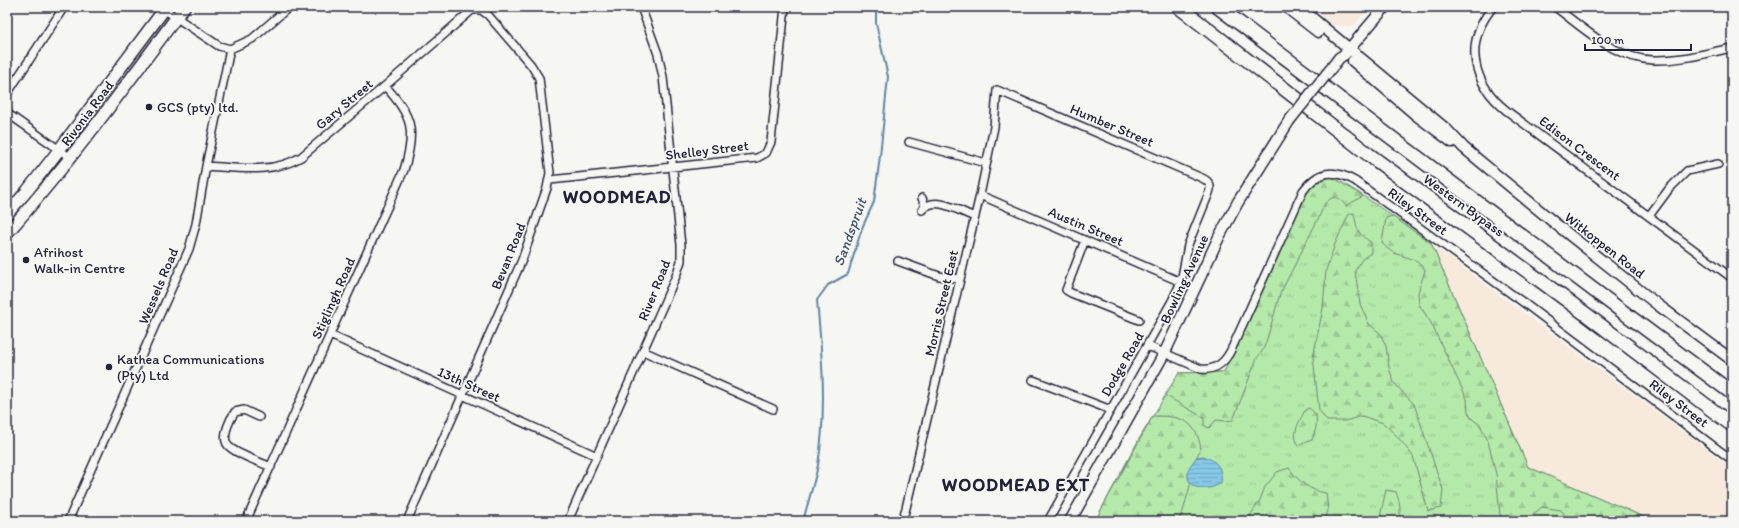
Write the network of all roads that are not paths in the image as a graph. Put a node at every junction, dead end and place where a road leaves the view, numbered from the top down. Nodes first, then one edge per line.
1 (64, 7) edge
2 (184, 7) edge
3 (289, 7) edge
4 (641, 7) edge
5 (785, 7) edge
6 (1179, 7) edge
7 (1218, 7) edge
8 (1286, 7) edge
9 (1299, 7) edge
10 (1378, 7) edge
11 (1385, 7) edge
12 (1493, 7) edge
13 (1555, 7) edge
14 (164, 8) edge
15 (477, 9) joint
16 (176, 18) junction
17 (1732, 48) edge
18 (230, 49) junction
19 (1342, 54) junction
20 (385, 86) junction
21 (997, 90) joint
22 (7, 94) edge
23 (7, 113) edge
24 (909, 142) dead end
25 (59, 150) junction
26 (71, 158) junction
27 (986, 163) junction
28 (1718, 164) dead end
29 (206, 166) junction
30 (673, 168) junction
31 (550, 180) junction
32 (1210, 190) joint
33 (980, 196) junction
34 (922, 198) dead end
35 (7, 214) edge
36 (1649, 216) junction
37 (974, 217) junction
38 (7, 233) edge
39 (1085, 240) junction
40 (898, 261) dead end
41 (1732, 278) edge
42 (960, 280) junction
43 (1181, 282) junction
44 (1139, 320) dead end
45 (330, 335) junction
46 (1148, 346) junction
47 (643, 351) junction
48 (1165, 352) junction
49 (1732, 360) edge
50 (1033, 380) dead end
51 (1732, 393) edge
52 (463, 396) junction
53 (773, 409) dead end
54 (1111, 410) junction
55 (259, 417) dead end
56 (1732, 426) edge
57 (597, 456) junction
58 (1732, 460) edge
59 (271, 467) junction
60 (68, 521) edge
61 (246, 521) edge
62 (407, 521) edge
63 (568, 521) edge
64 (902, 521) edge
65 (1048, 521) edge
66 (1070, 521) edge

1 - 22 street
2 - 16 main road, Rivonia Road
3 - 18 street
4 - 30 street, River Road
5 - 30 street, Shelley Street
6 - 56 highway, Western Bypass
7 - 51 highway, Western Bypass
8 - 19 main road, Witkoppen Road
9 - 19 main road, Witkoppen Road
10 - 19 main road
11 - 19 main road
12 - 36 street, Edison Crescent
13 - 17 street
14 - 16 street
14 - 25 main road, Rivonia Road
15 - 20 street, Gary Street
15 - 31 street, Bevan Road
16 - 18 street
16 - 26 main road, Rivonia Road
18 - 29 street, Wessels Road
19 - 48 main road, Bowling Avenue, bridge
19 - 49 main road, Witkoppen Road
20 - 29 street, Gary Street
20 - 45 street, Stiglingh Road
21 - 27 street, Morris Street East
21 - 32 street, Humber Street
23 - 25 street
24 - 27 street
25 - 26 street
25 - 35 main road, Rivonia Road
26 - 38 main road, Rivonia Road
27 - 33 street, Morris Street East
28 - 36 street
29 - 60 street, Wessels Road
30 - 31 street, Shelley Street
30 - 47 street, River Road
31 - 52 street, Bevan Road
32 - 43 street, Dodge Road
33 - 37 street, Morris Street East
33 - 39 street, Austin Street
34 - 37 street
36 - 41 street, Edison Crescent
37 - 42 street, Morris Street East
39 - 43 street, Austin Street
39 - 44 street
40 - 42 street
42 - 64 street, Morris Street East
43 - 46 street, Dodge Road
45 - 52 street, 13th Street
45 - 59 street, Stiglingh Road
46 - 48 street, Riley Street
46 - 54 street, Dodge Road
47 - 53 street
47 - 57 street, River Road
48 - 58 street, Riley Street
48 - 66 main road, Bowling Avenue
50 - 54 street
52 - 57 street, 13th Street
52 - 62 street, Bevan Road
54 - 65 street, Dodge Road
55 - 59 street
57 - 63 street, River Road
59 - 61 street, Stiglingh Road

